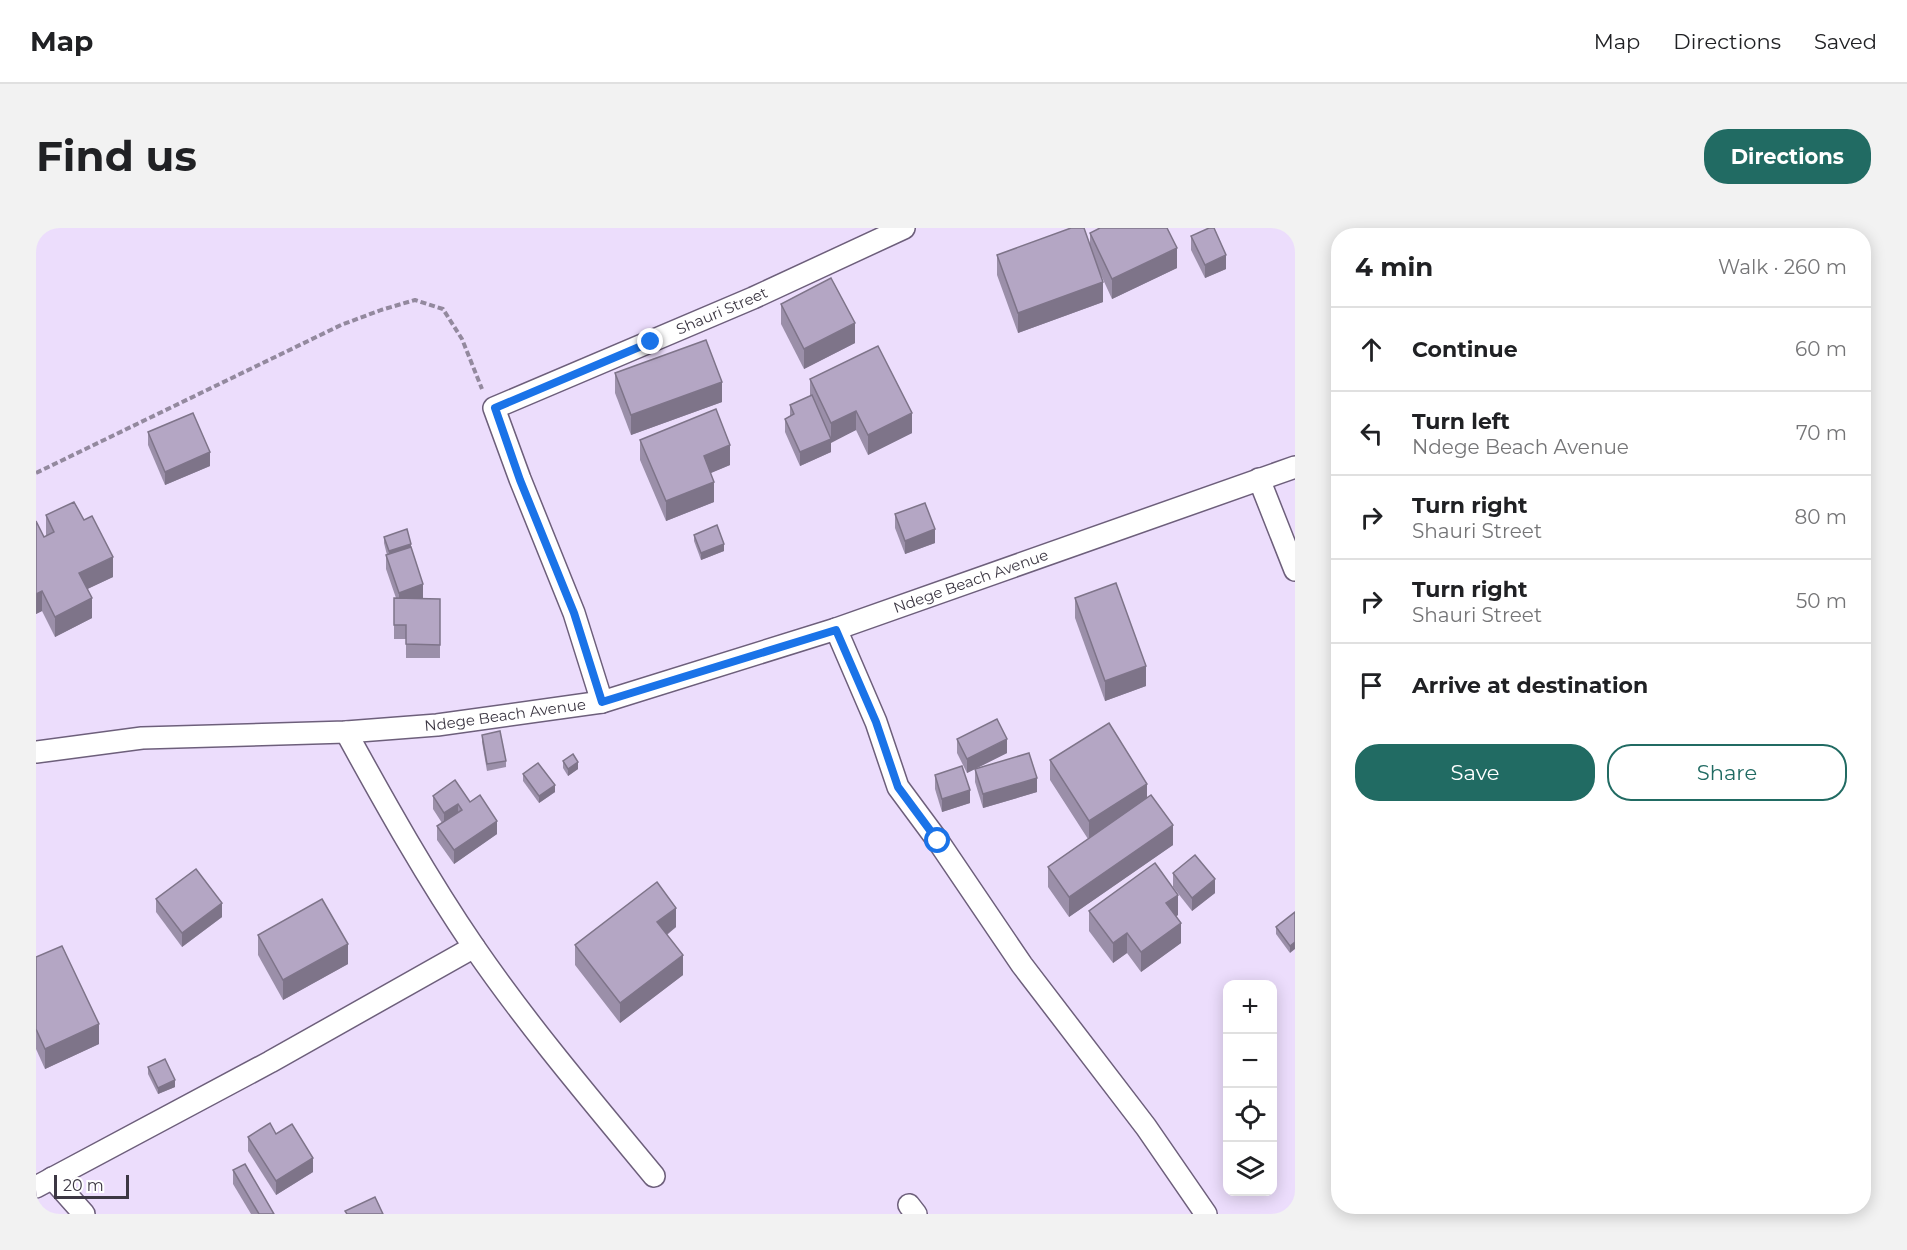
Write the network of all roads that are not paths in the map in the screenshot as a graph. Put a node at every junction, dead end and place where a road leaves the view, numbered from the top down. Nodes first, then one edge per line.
1 (904, 228) edge
2 (1295, 467) edge
3 (1259, 479) junction
4 (1295, 570) edge
5 (836, 630) junction
6 (602, 702) junction
7 (346, 732) junction
8 (36, 752) edge
9 (474, 946) junction
10 (654, 1176) dead end
11 (44, 1182) edge
12 (84, 1214) edge
13 (1206, 1214) edge

1 - 6 street, Shauri Street
2 - 3 street, Ndege Beach Avenue
3 - 4 street
3 - 5 street, Ndege Beach Avenue
5 - 6 street, Ndege Beach Avenue
5 - 13 street
6 - 7 street, Ndege Beach Avenue
7 - 8 street, Ndege Beach Avenue
7 - 9 street
9 - 10 street
9 - 11 street
11 - 12 street

